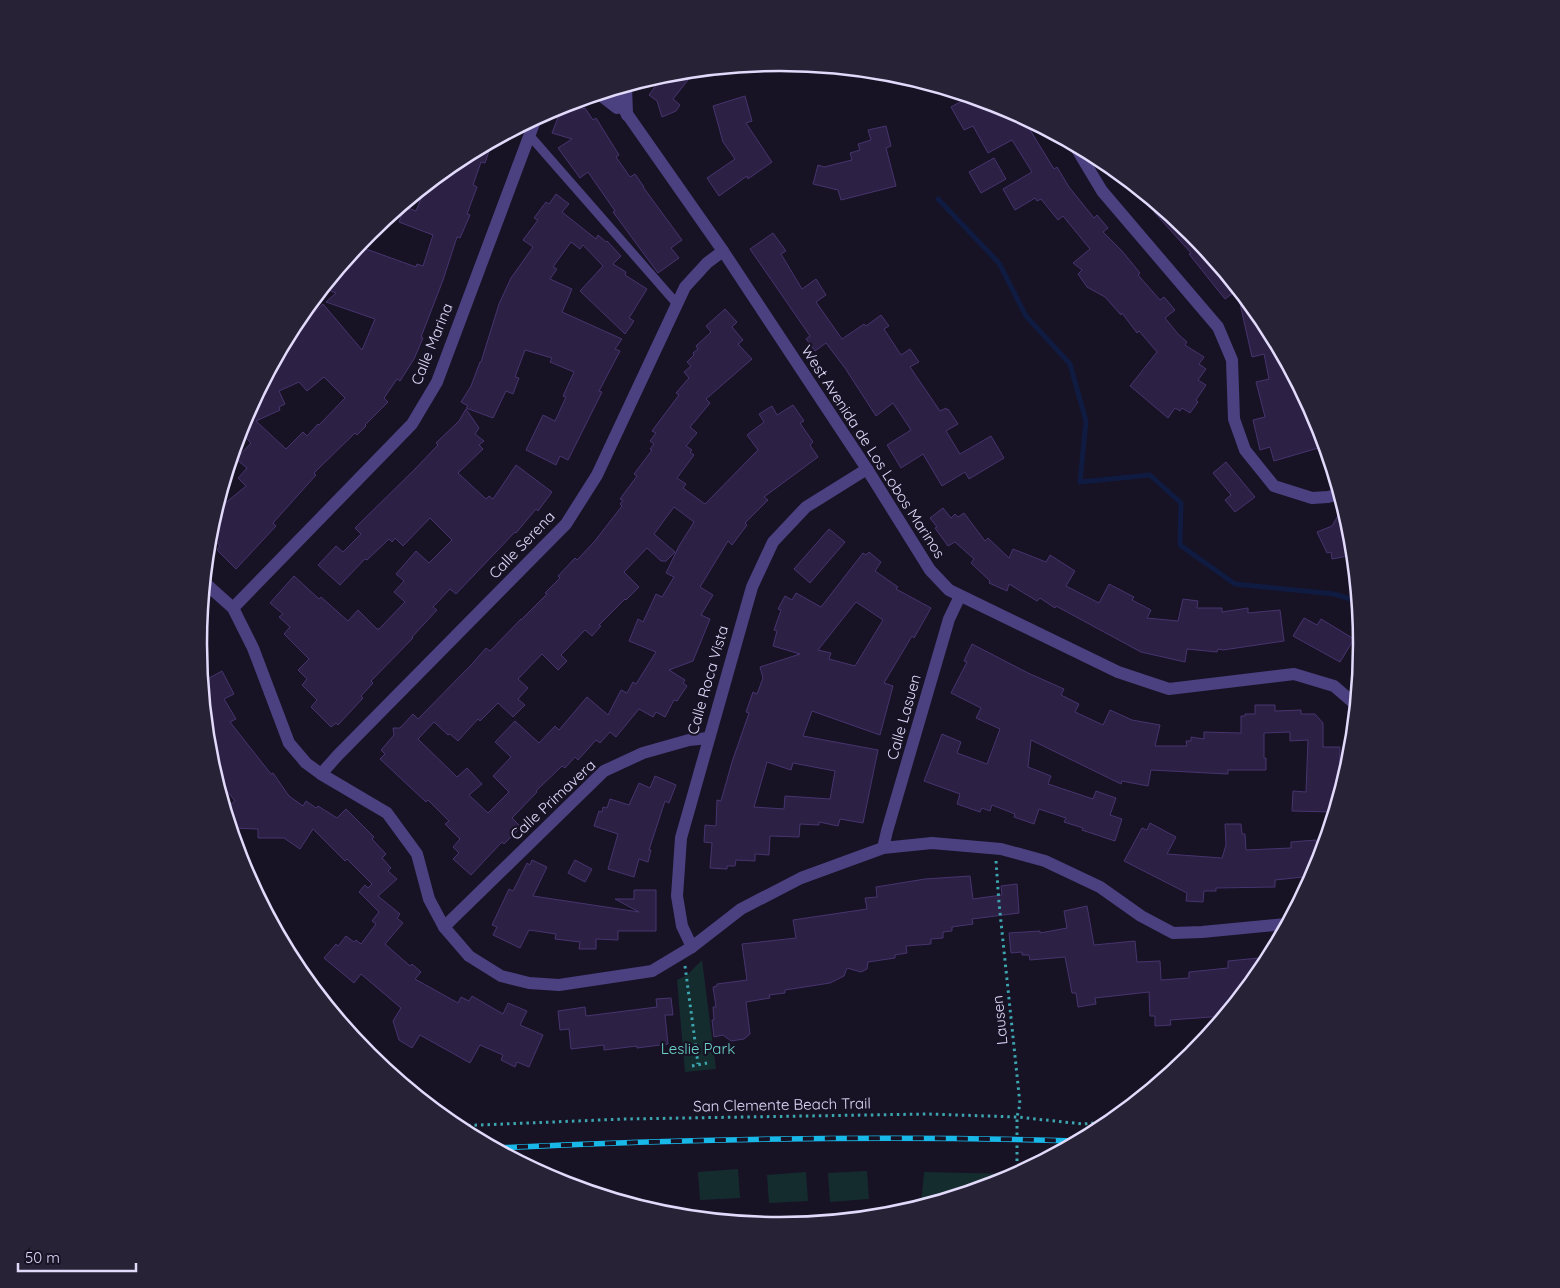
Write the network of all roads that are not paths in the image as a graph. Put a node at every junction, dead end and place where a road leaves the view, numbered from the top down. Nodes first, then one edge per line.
1 (626, 93) edge
2 (615, 96) edge
3 (606, 99) edge
4 (627, 115) junction
5 (533, 127) edge
6 (530, 136) junction
7 (1082, 158) edge
8 (723, 251) junction
9 (677, 304) junction
10 (867, 469) junction
11 (1333, 496) edge
12 (210, 588) edge
13 (960, 596) junction
14 (233, 608) junction
15 (1350, 700) edge
16 (708, 738) junction
17 (322, 774) junction
18 (883, 848) junction
19 (1279, 925) edge
20 (444, 927) junction
21 (688, 950) junction

1 - 4 street
2 - 4 street, West Avenida de Los Lobos Marinos
3 - 4 street
4 - 8 street, West Avenida de Los Lobos Marinos
5 - 6 street, Calle Marina
6 - 9 lane
6 - 14 street, Calle Marina
7 - 11 street
8 - 9 street, Calle Serena
8 - 10 street, West Avenida de Los Lobos Marinos
9 - 17 street, Calle Serena
10 - 13 street, West Avenida de Los Lobos Marinos
10 - 16 street, Calle Roca Vista
12 - 14 street
13 - 15 street, West Avenida de Los Lobos Marinos
13 - 18 street, Calle Lasuen
14 - 17 street
16 - 20 street, Calle Primavera
16 - 21 street, Calle Roca Vista
17 - 20 street
18 - 19 street
18 - 21 street
20 - 21 street

